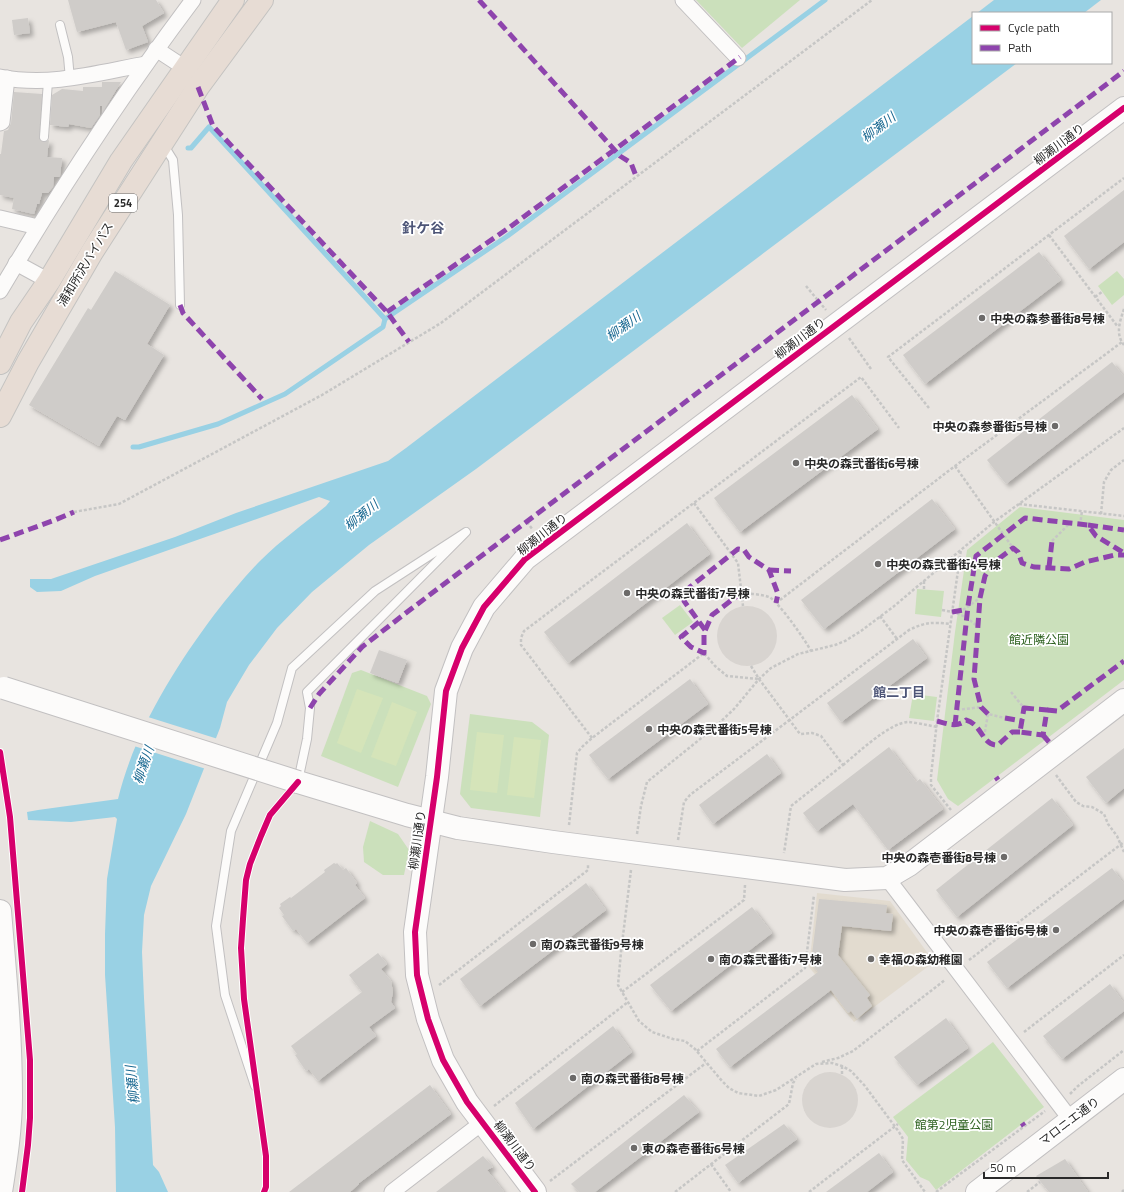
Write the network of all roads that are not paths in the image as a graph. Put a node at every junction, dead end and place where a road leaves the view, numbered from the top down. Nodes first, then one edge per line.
1 (193, 0) edge
2 (233, 0) edge
3 (262, 0) edge
4 (683, 0) edge
5 (60, 25) dead end
6 (156, 50) junction
7 (738, 58) dead end
8 (146, 64) junction
9 (186, 68) junction
10 (3, 78) edge
11 (70, 79) junction
12 (48, 81) junction
13 (198, 87) junction
14 (1124, 108) edge
15 (0, 123) edge
16 (44, 137) dead end
17 (162, 142) junction
18 (0, 218) edge
19 (38, 227) junction
20 (16, 263) junction
21 (49, 281) junction
22 (0, 291) edge
23 (180, 305) dead end
24 (0, 362) edge
25 (0, 416) edge
26 (2, 687) edge
27 (1124, 700) edge
28 (298, 782) junction
29 (430, 821) junction
30 (887, 878) junction
31 (0, 911) edge
32 (5, 1040) edge
33 (1124, 1079) edge
34 (255, 1086) dead end
35 (486, 1116) junction
36 (1071, 1120) junction
37 (540, 1189) edge
38 (1, 1192) edge
39 (392, 1192) edge
40 (976, 1192) edge

1 - 6 street
2 - 9 highway, 浦和所沢バイパス / 254
3 - 13 highway, 浦和所沢バイパス / 254
4 - 7 street
5 - 11 lane
6 - 8 street
6 - 9 street
8 - 11 street
8 - 19 street
9 - 13 street
9 - 21 highway, 浦和所沢バイパス / 254
10 - 12 street
10 - 15 street
11 - 12 street
12 - 16 lane
13 - 17 highway, 浦和所沢バイパス / 254
14 - 29 street, 柳瀬川通り
17 - 23 lane
17 - 25 highway, 浦和所沢バイパス / 254
18 - 19 street
19 - 20 street
20 - 21 street
20 - 22 street
21 - 24 highway, 浦和所沢バイパス / 254
26 - 28 street, bridge
27 - 30 street
28 - 29 street
28 - 34 lane
29 - 30 street
29 - 35 street, 柳瀬川通り
30 - 36 street
31 - 32 street
32 - 38 street
33 - 36 street, マロニエ通り
35 - 37 street, 柳瀬川通り
35 - 39 street
36 - 40 street, マロニエ通り

